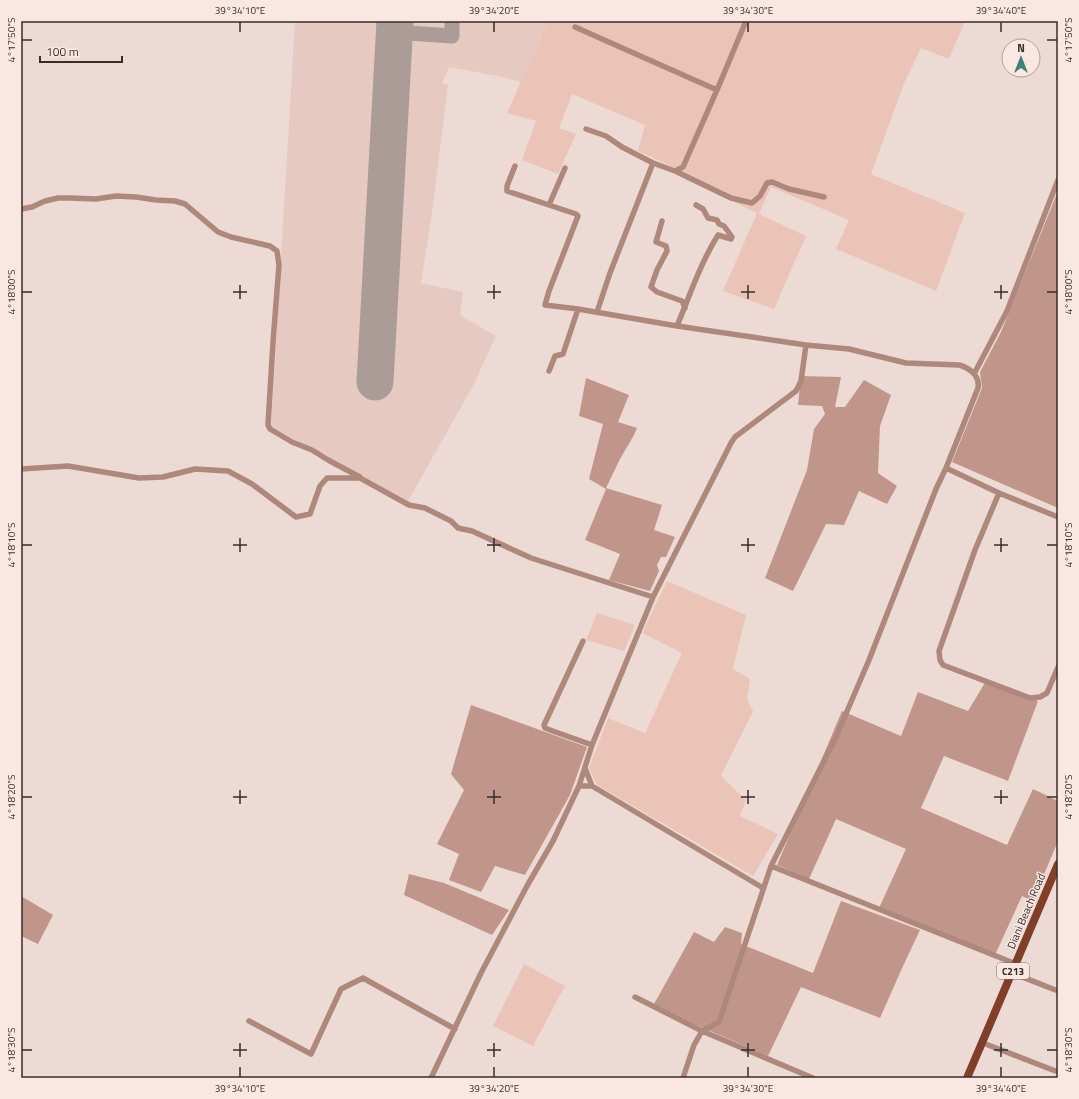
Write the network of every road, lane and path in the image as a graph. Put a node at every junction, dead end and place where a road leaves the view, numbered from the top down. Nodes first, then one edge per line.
1 (746, 21) edge
2 (575, 28) dead end
3 (717, 90) junction
4 (586, 128) dead end
5 (653, 163) junction
6 (515, 166) dead end
7 (565, 168) dead end
8 (675, 171) junction
9 (1058, 180) edge
10 (824, 197) dead end
11 (549, 205) junction
12 (696, 205) dead end
13 (21, 208) edge
14 (662, 221) dead end
15 (685, 308) junction
16 (578, 309) junction
17 (597, 312) junction
18 (677, 326) junction
19 (806, 345) junction
20 (549, 371) dead end
21 (974, 374) junction
22 (946, 468) junction
23 (21, 469) edge
24 (360, 478) junction
25 (999, 493) junction
26 (1058, 517) edge
27 (653, 597) junction
28 (583, 641) dead end
29 (1058, 667) edge
30 (592, 745) junction
31 (585, 768) junction
32 (579, 786) junction
33 (592, 786) junction
34 (1058, 864) edge
35 (771, 866) junction
36 (763, 888) junction
37 (1016, 964) junction
38 (1012, 973) junction
39 (1058, 991) edge
40 (635, 997) dead end
41 (249, 1021) dead end
42 (455, 1029) junction
43 (702, 1031) junction
44 (983, 1043) junction
45 (1058, 1072) edge
46 (432, 1078) edge
47 (683, 1078) edge
48 (813, 1078) edge
49 (967, 1078) edge

1 - 3 street
2 - 3 street
3 - 8 street
4 - 5 street
5 - 8 street
5 - 17 street
6 - 11 street
7 - 11 street
8 - 10 street
9 - 21 street
11 - 16 street
12 - 15 street
13 - 24 street
14 - 15 street
15 - 18 street
16 - 17 street
16 - 20 street
17 - 18 street
18 - 19 street
19 - 21 street
19 - 27 street
21 - 22 street
22 - 25 street
22 - 35 street
23 - 24 street
24 - 27 street
25 - 26 street
25 - 29 street
27 - 30 street
28 - 30 street
30 - 31 street
31 - 32 street
31 - 33 street
32 - 33 street
32 - 42 street
33 - 36 street
34 - 37 main road, Diani Beach Road / C213
35 - 36 street
35 - 37 street
36 - 43 street
37 - 38 main road, Diani Beach Road / C213
38 - 39 street
38 - 44 main road, Diani Beach Road / C213
40 - 43 street
41 - 42 street
42 - 46 street
43 - 47 street
43 - 48 street
44 - 45 street
44 - 49 main road, Diani Beach Road / C213

